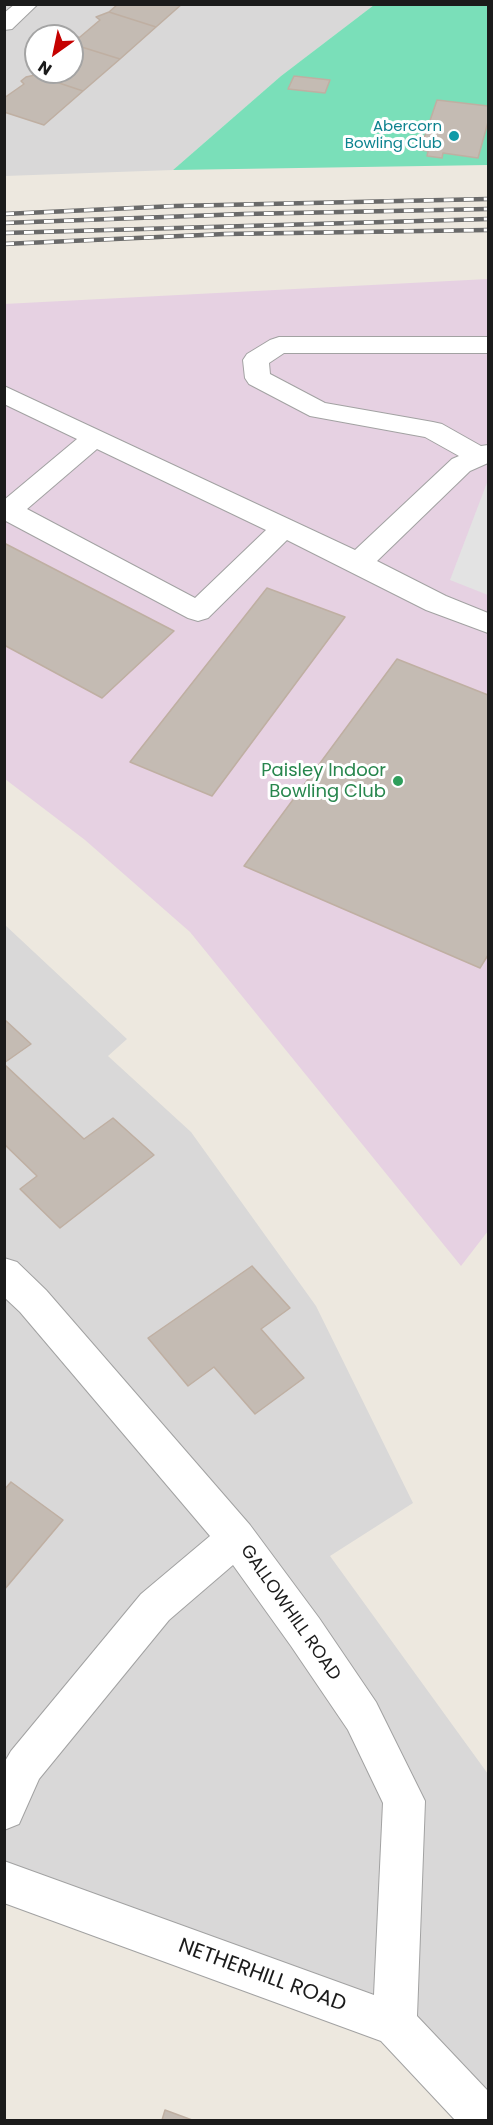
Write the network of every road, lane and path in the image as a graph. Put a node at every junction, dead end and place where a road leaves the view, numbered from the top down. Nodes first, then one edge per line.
1 (28, 4) edge
2 (4, 24) edge
3 (489, 345) edge
4 (4, 394) edge
5 (95, 437) junction
6 (484, 455) edge
7 (284, 528) junction
8 (358, 563) junction
9 (489, 623) edge
10 (4, 1273) edge
11 (236, 1538) junction
12 (4, 1809) edge
13 (4, 1882) edge
14 (395, 2024) junction
15 (485, 2121) edge

1 - 2 street
3 - 6 street
4 - 5 street
5 - 7 street
5 - 7 street
6 - 8 street
7 - 8 street
8 - 9 street
10 - 11 street, GALLOWHILL ROAD
11 - 12 street
11 - 14 street, GALLOWHILL ROAD
13 - 14 street, NETHERHILL ROAD
14 - 15 street, NETHERHILL ROAD

